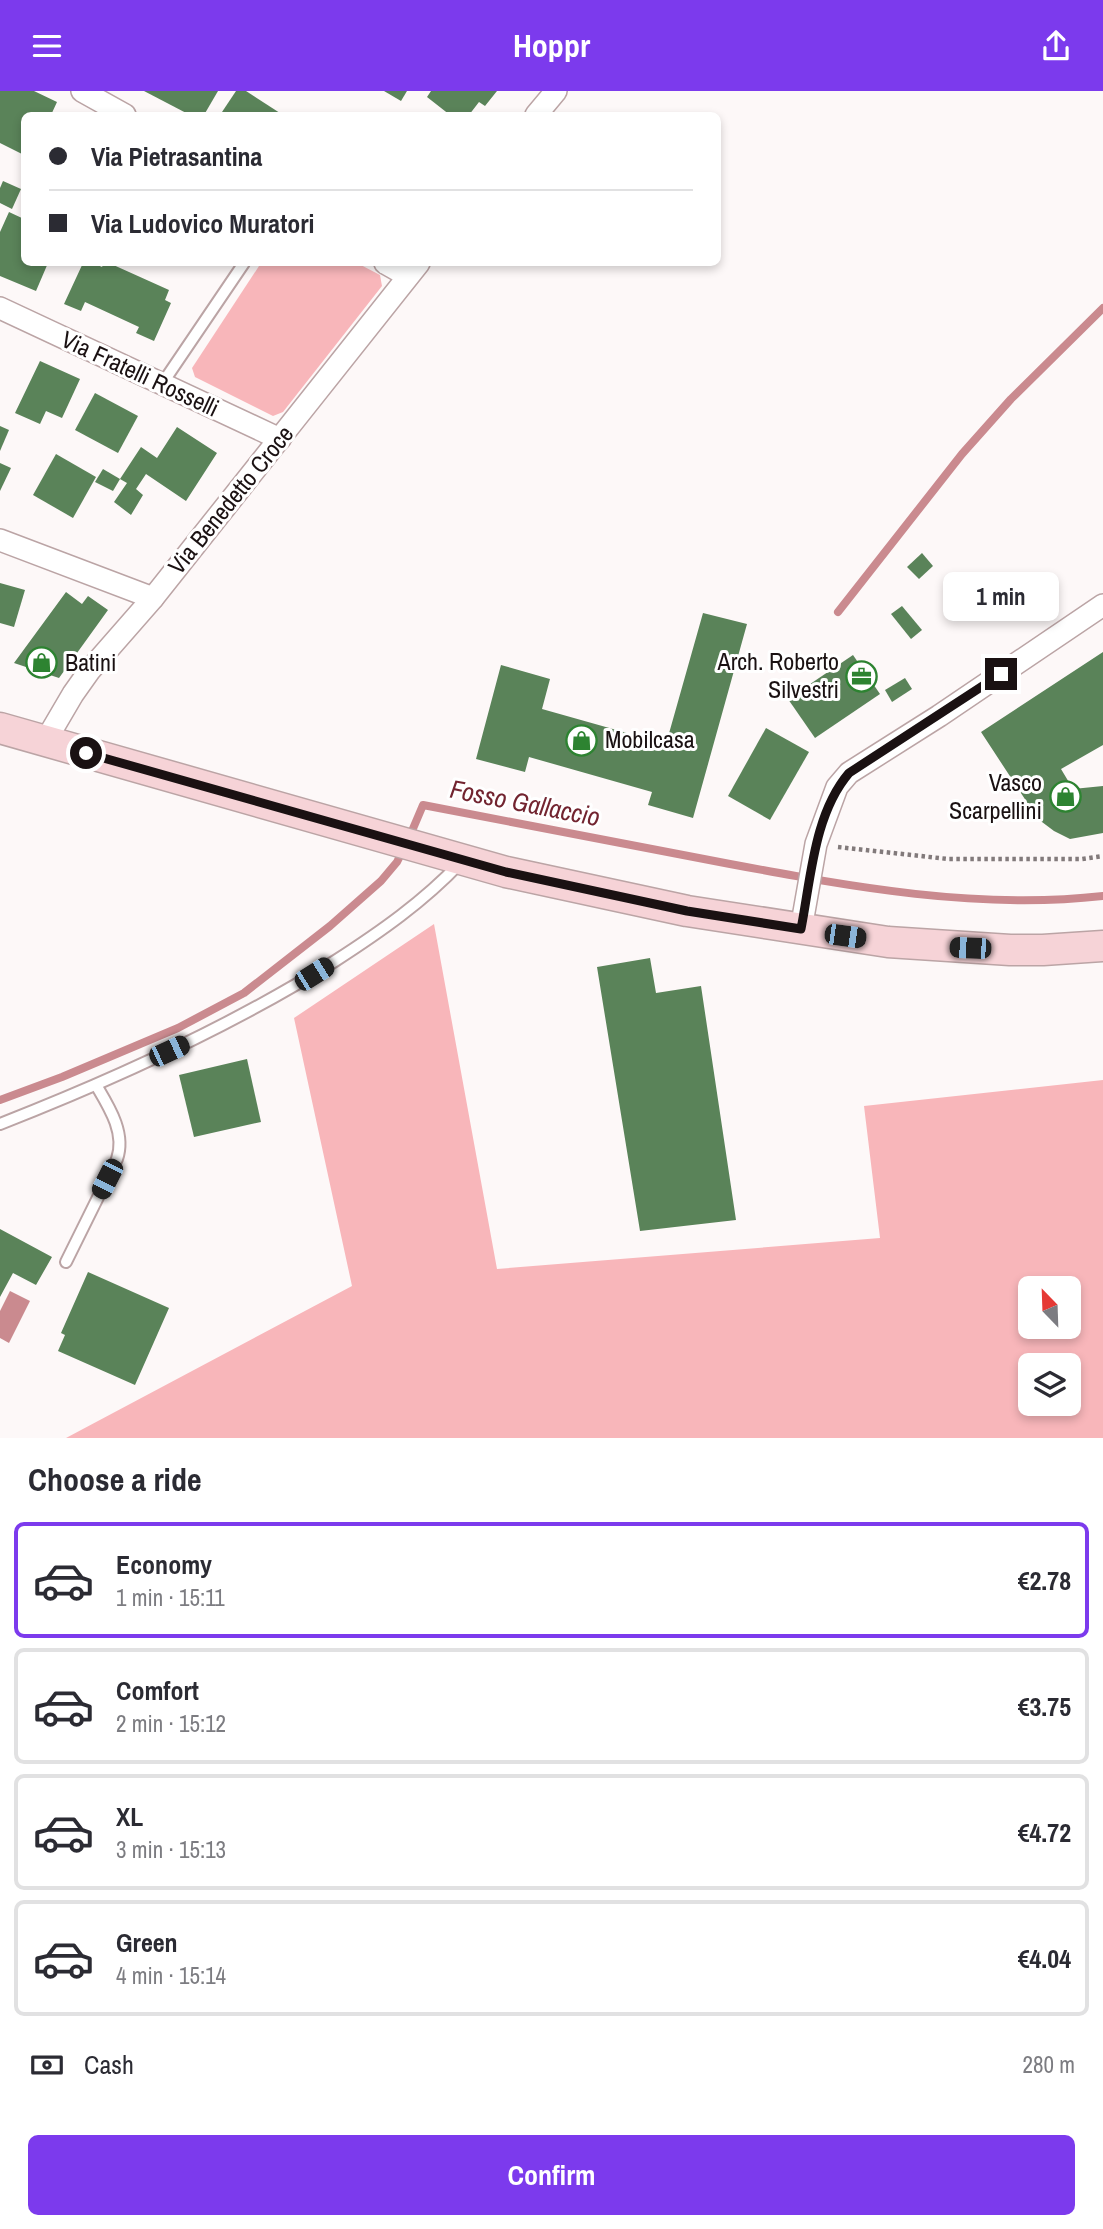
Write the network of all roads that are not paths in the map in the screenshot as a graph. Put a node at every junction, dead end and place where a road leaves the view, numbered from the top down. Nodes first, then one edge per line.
1 (556, 91) edge
2 (87, 92) edge
3 (120, 112) edge
4 (538, 112) edge
5 (241, 266) edge
6 (414, 269) edge
7 (0, 309) edge
8 (162, 384) junction
9 (280, 439) junction
10 (0, 540) edge
11 (153, 598) junction
12 (1103, 605) edge
13 (0, 728) edge
14 (46, 740) junction
15 (463, 860) junction
16 (801, 929) junction
17 (1103, 946) edge
18 (96, 1085) junction
19 (0, 1123) edge
20 (66, 1262) dead end

1 - 4 street
2 - 3 street
5 - 8 lane
6 - 9 street, Via Benedetto Croce
7 - 8 street, Via Fratelli Rosselli
8 - 9 street, Via Fratelli Rosselli
9 - 11 street, Via Benedetto Croce
10 - 11 street
11 - 14 street, Via Benedetto Croce
12 - 16 street
13 - 14 street
14 - 15 street
15 - 16 street
15 - 18 lane
16 - 17 street
18 - 19 lane
18 - 20 lane

